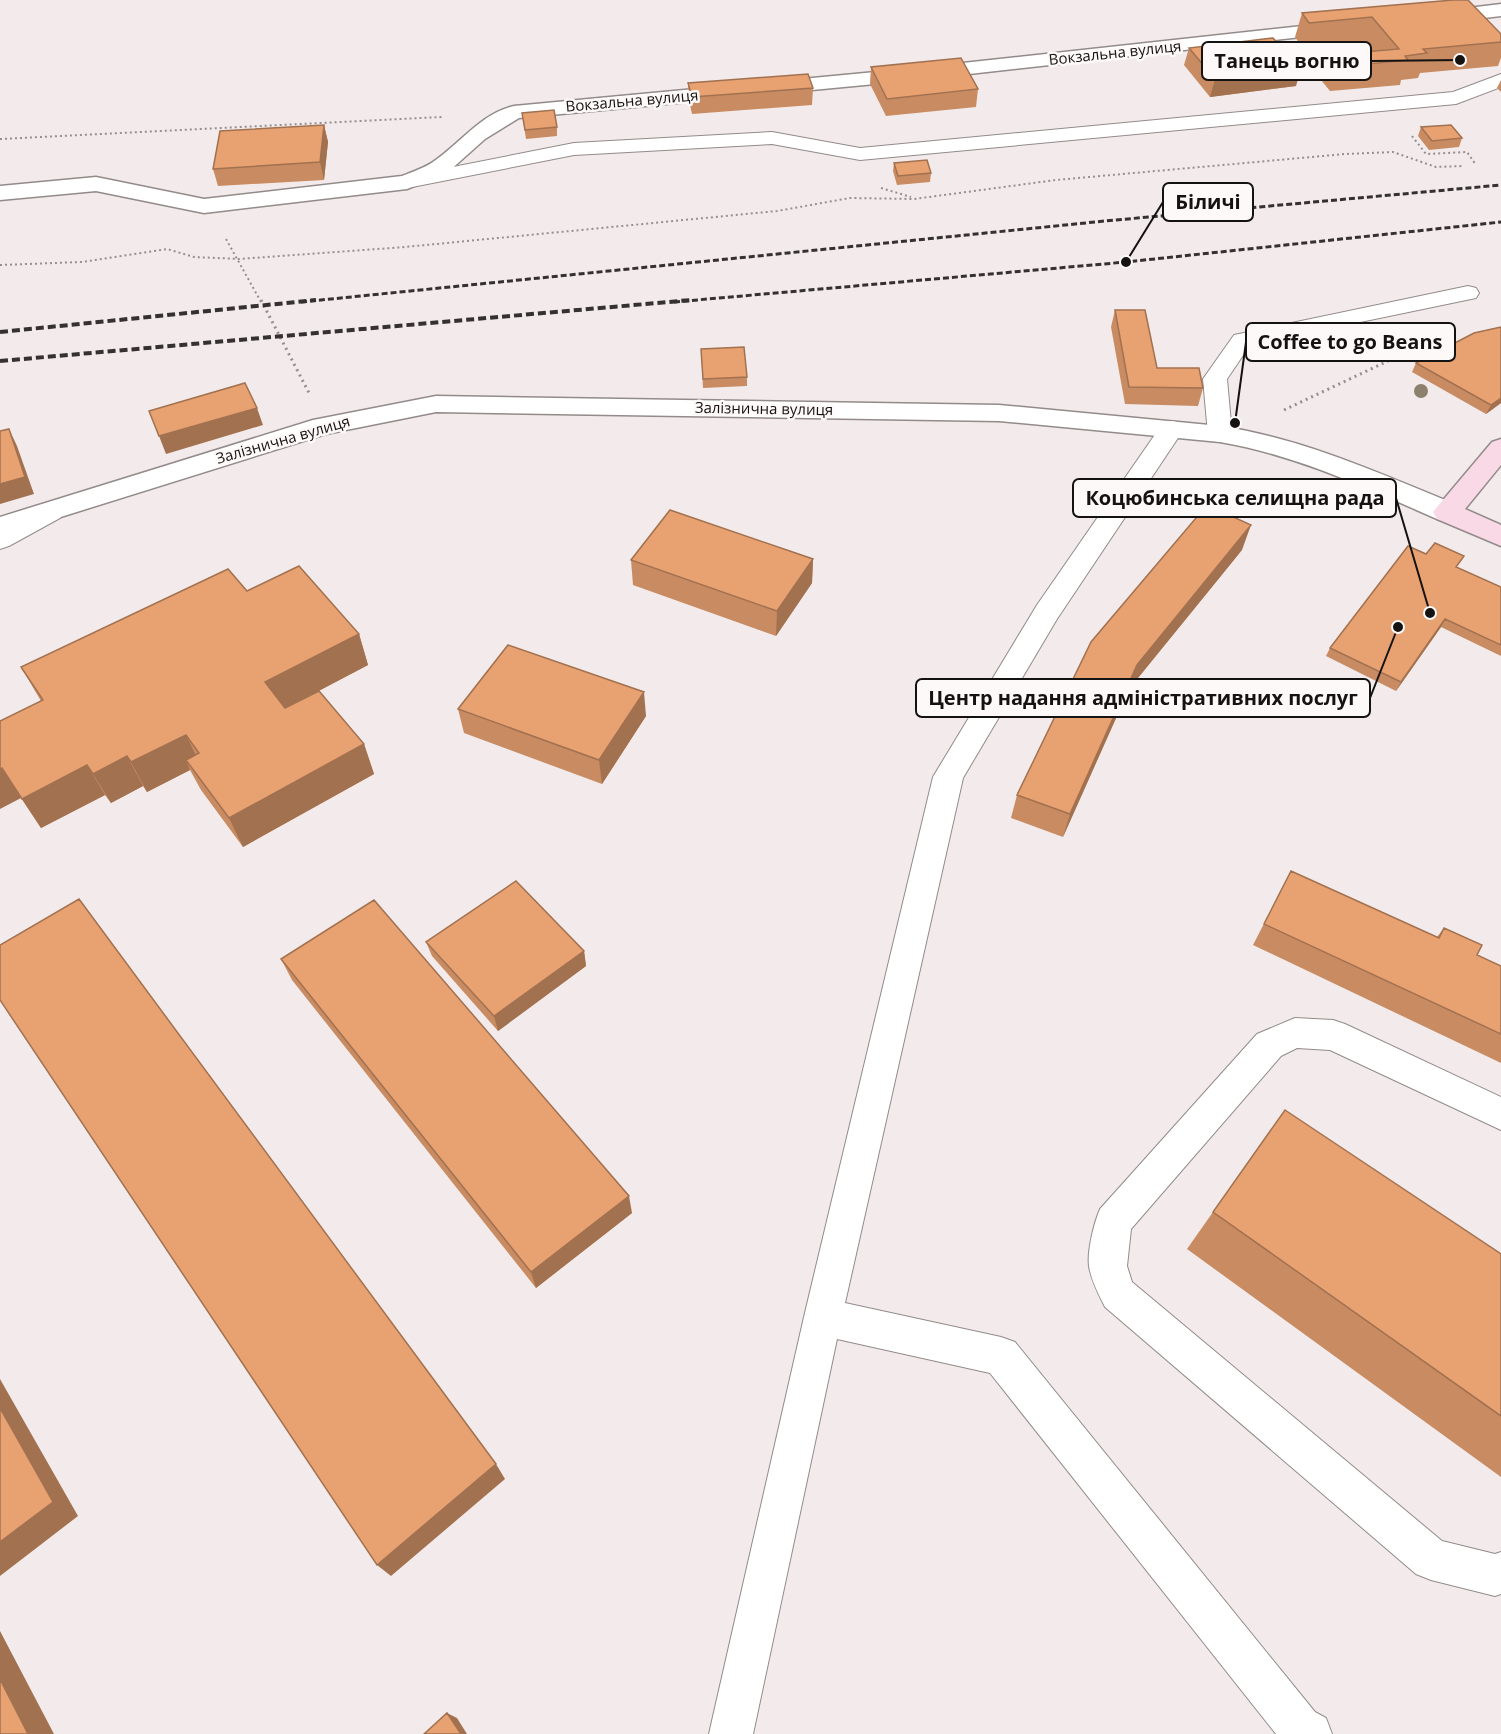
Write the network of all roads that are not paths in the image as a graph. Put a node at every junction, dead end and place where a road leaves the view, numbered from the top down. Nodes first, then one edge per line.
1 (1501, 10) edge
2 (1418, 20) edge
3 (1358, 26) edge
4 (1501, 80) edge
5 (407, 182) junction
6 (0, 193) edge
7 (1468, 293) dead end
8 (1172, 429) junction
9 (1229, 435) junction
10 (1501, 448) edge
11 (51, 512) junction
12 (1447, 512) junction
13 (0, 527) edge
14 (1501, 536) edge
15 (0, 540) edge
16 (1501, 1114) edge
17 (823, 1317) junction
18 (1501, 1573) edge
19 (731, 1734) edge
20 (1310, 1734) edge

1 - 2 street
3 - 5 street, Вокзальна вулиця
4 - 5 lane
5 - 6 street, Вокзальна вулиця
7 - 9 lane
8 - 9 street, Залізнична вулиця
8 - 11 street, Залізнична вулиця
8 - 17 lane
9 - 12 street, Залізнична вулиця
10 - 12 street
11 - 13 street, Залізнична вулиця
11 - 15 lane
12 - 14 street
16 - 18 lane
17 - 19 lane
17 - 20 lane

